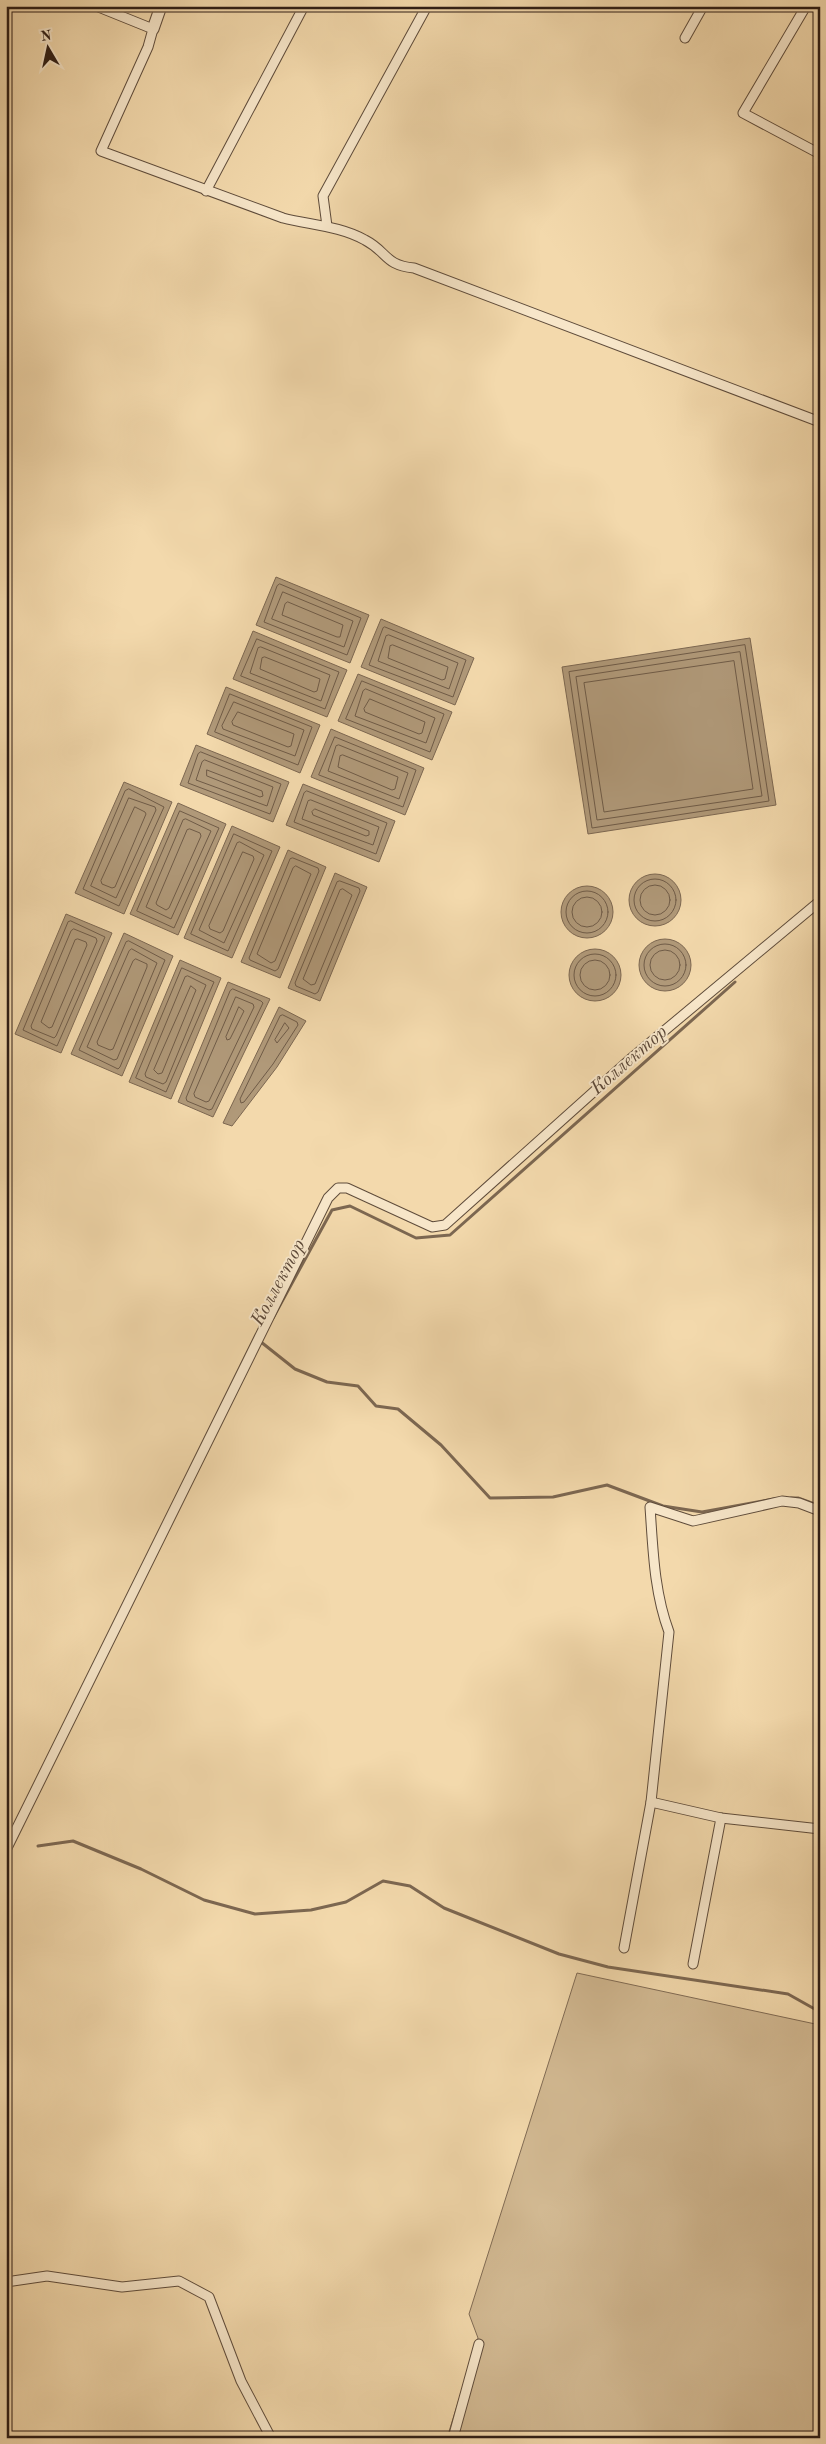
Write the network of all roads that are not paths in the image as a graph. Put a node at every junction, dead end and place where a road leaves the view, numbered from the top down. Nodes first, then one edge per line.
1 (96, 6) edge
2 (162, 6) edge
3 (304, 6) edge
4 (427, 6) edge
5 (703, 6) edge
6 (806, 6) edge
7 (153, 29) junction
8 (685, 38) dead end
9 (820, 154) edge
10 (206, 191) junction
11 (328, 226) junction
12 (820, 422) edge
13 (820, 901) edge
14 (820, 1511) edge
15 (651, 1802) junction
16 (721, 1818) junction
17 (820, 1829) edge
18 (6, 1850) edge
19 (624, 1948) dead end
20 (693, 1964) dead end
21 (6, 2282) edge
22 (479, 2344) dead end
23 (271, 2438) edge
24 (453, 2438) edge

1 - 7 street
2 - 7 street
3 - 10 street
4 - 11 street
5 - 8 street
6 - 9 street
7 - 10 street
10 - 11 street
11 - 12 street
13 - 18 street
14 - 15 street
15 - 16 street
15 - 19 street
16 - 17 street
16 - 20 street
21 - 23 street
22 - 24 street

